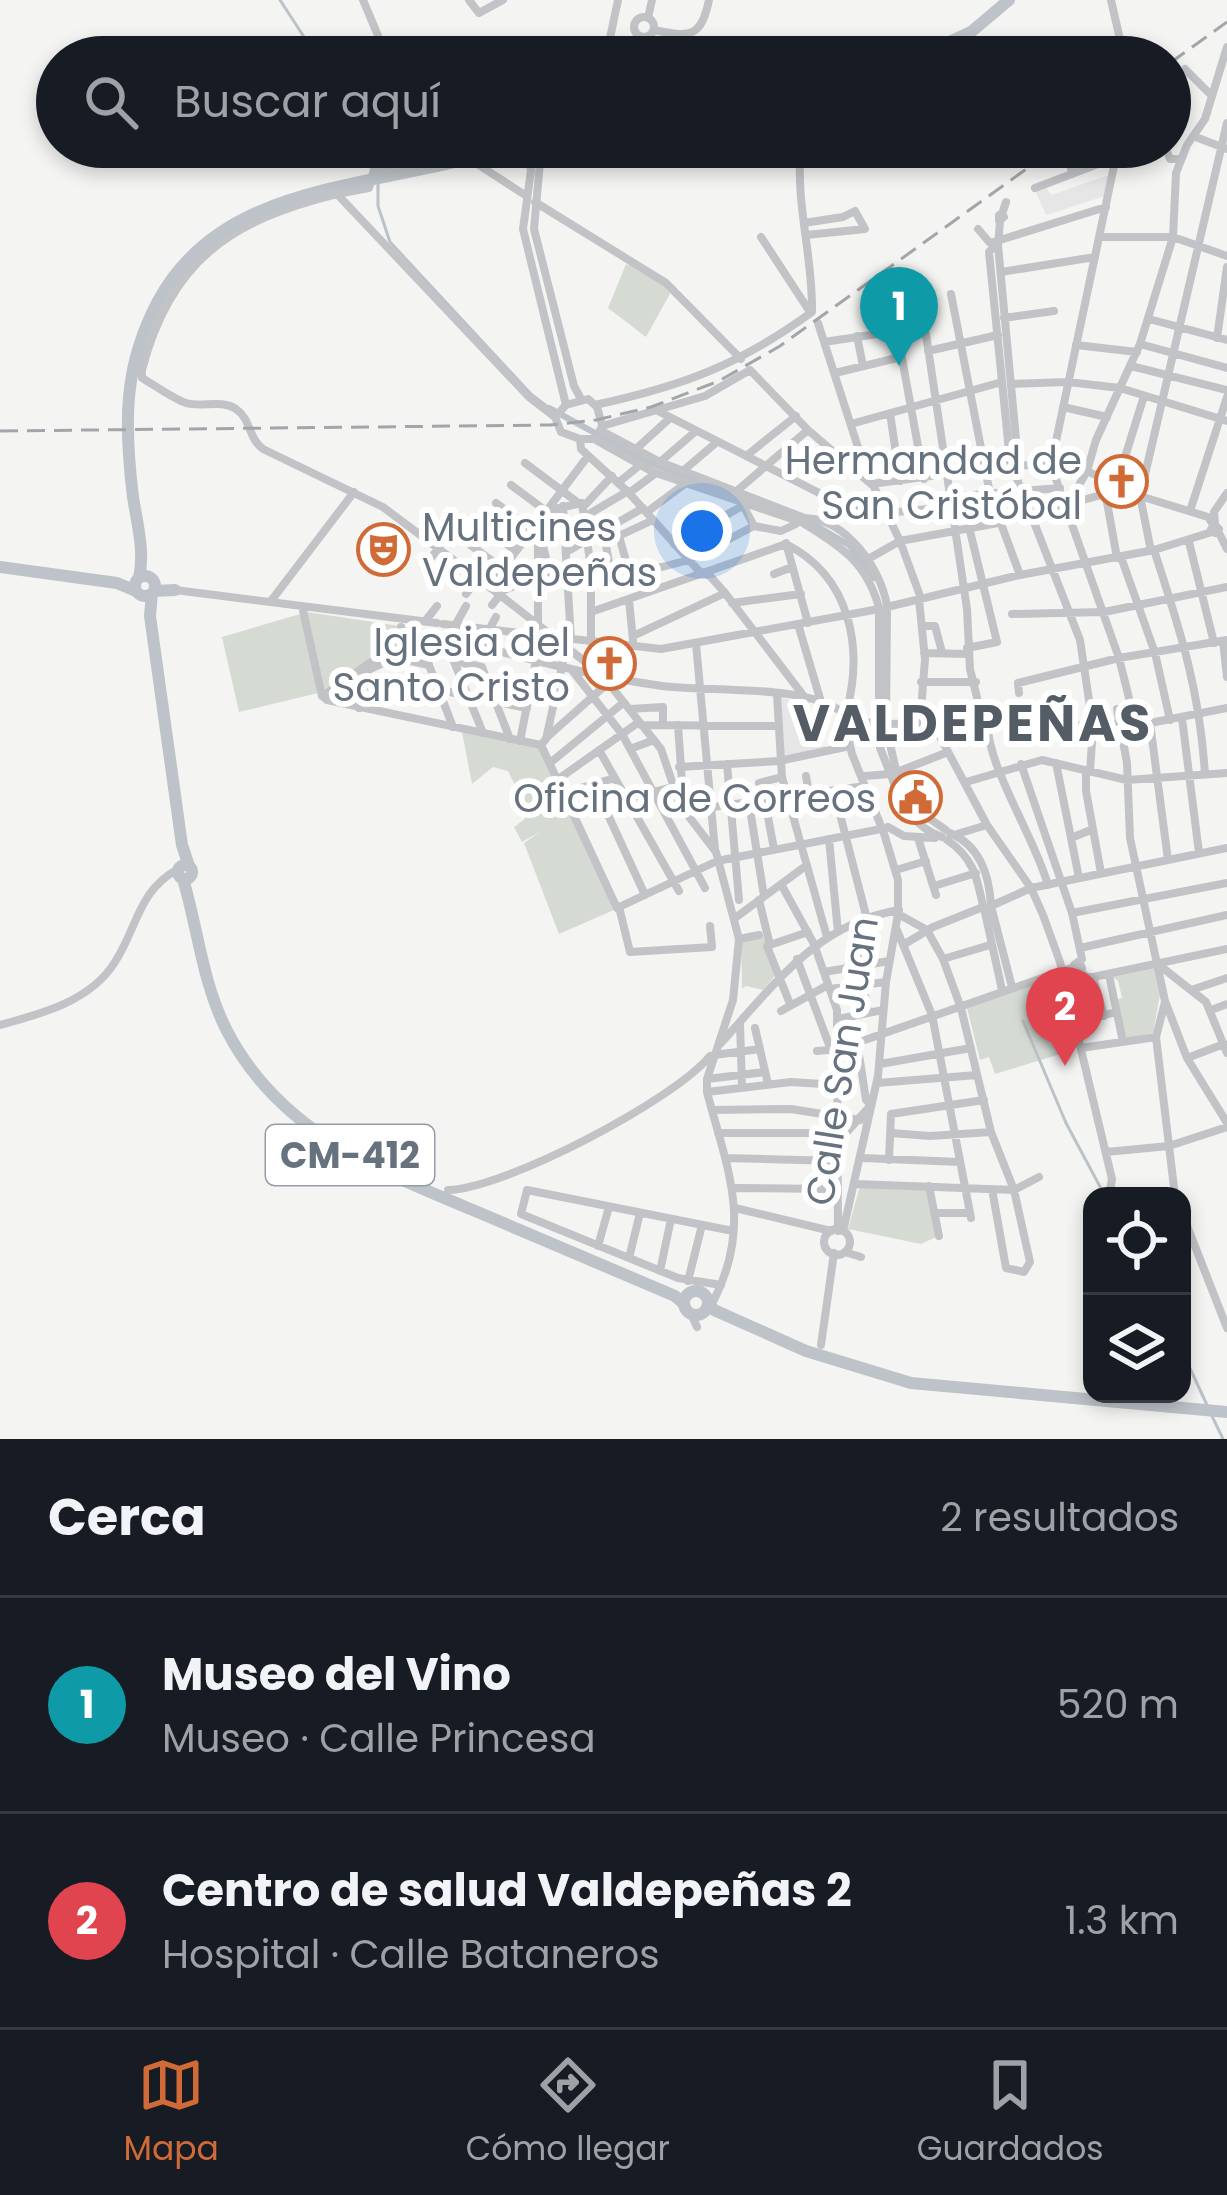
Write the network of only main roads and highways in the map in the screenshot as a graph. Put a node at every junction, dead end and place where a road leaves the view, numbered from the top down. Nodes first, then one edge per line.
1 (1009, 0) edge
2 (962, 36) edge
3 (400, 168) edge
4 (0, 567) edge
5 (146, 586) junction
6 (175, 590) road end
7 (1227, 1412) edge

1 - 2 main road
3 - 5 main road, CM-412
4 - 5 main road
5 - 6 main road
5 - 7 main road, CM-412

